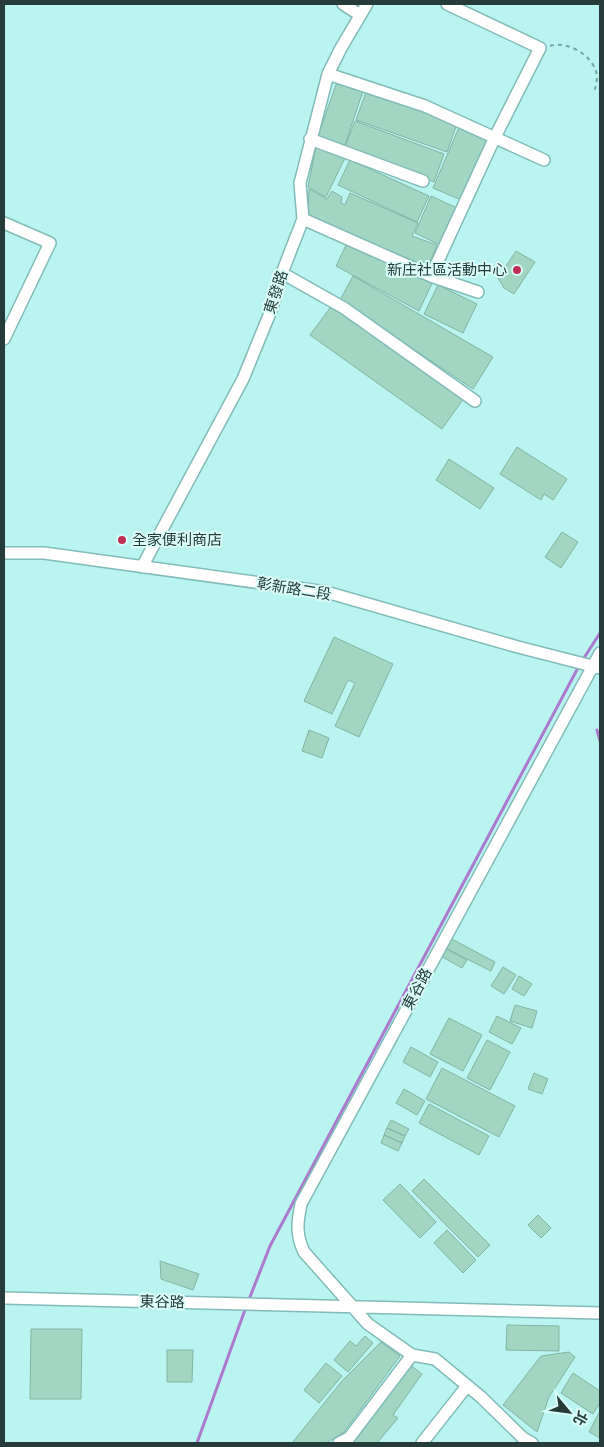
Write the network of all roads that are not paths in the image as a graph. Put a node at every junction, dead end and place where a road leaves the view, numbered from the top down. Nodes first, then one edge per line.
1 (344, 4) edge
2 (367, 4) edge
3 (448, 4) edge
4 (360, 15) junction
5 (328, 74) junction
6 (495, 137) junction
7 (310, 139) junction
8 (544, 160) dead end
9 (423, 180) dead end
10 (303, 219) junction
11 (4, 223) edge
12 (282, 273) junction
13 (431, 276) junction
14 (478, 292) dead end
15 (4, 339) edge
16 (475, 401) dead end
17 (4, 553) edge
18 (142, 567) junction
19 (600, 653) edge
20 (596, 667) edge
21 (4, 1298) edge
22 (351, 1307) junction
23 (600, 1313) edge
24 (412, 1355) junction
25 (467, 1386) junction
26 (524, 1441) edge
27 (338, 1443) edge
28 (422, 1443) edge

1 - 4 street
2 - 4 street, 東發路
3 - 6 street
4 - 5 street, 東發路
5 - 6 street
5 - 7 street, 東發路
6 - 8 street
6 - 13 street
7 - 9 street
7 - 10 street, 東發路
10 - 12 street, 東發路
10 - 13 street
11 - 15 street
12 - 16 street
12 - 18 street, 東發路
13 - 14 street
17 - 18 street, 彰新路二段
18 - 20 street, 彰新路二段
19 - 20 street, 東谷路
20 - 22 street, 東谷路
21 - 22 street, 東谷路
22 - 23 street, 東谷路
22 - 24 street, 東谷路
24 - 25 street, 東谷路
24 - 27 street
25 - 26 street, 東谷路
25 - 28 street

